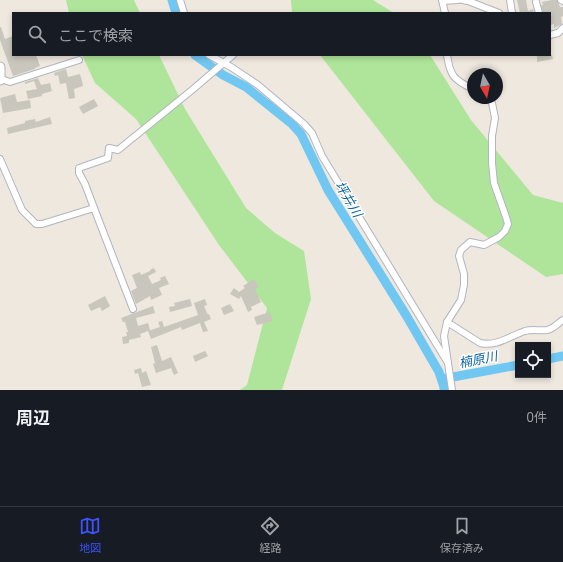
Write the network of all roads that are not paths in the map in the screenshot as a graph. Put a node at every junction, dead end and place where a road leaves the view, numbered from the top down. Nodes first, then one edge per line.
1 (180, 0) edge
2 (458, 0) edge
3 (464, 0) edge
4 (510, 0) edge
5 (443, 1) edge
6 (536, 2) dead end
7 (184, 12) edge
8 (445, 12) edge
9 (497, 12) edge
10 (512, 12) edge
11 (539, 12) edge
12 (563, 28) edge
13 (551, 35) edge
14 (210, 56) edge
15 (232, 56) edge
16 (447, 56) edge
17 (79, 60) dead end
18 (222, 65) junction
19 (0, 67) edge
20 (0, 80) edge
21 (467, 86) edge
22 (492, 104) edge
23 (0, 160) edge
24 (94, 208) junction
25 (133, 309) dead end
26 (563, 320) edge
27 (447, 322) junction
28 (448, 363) junction
29 (452, 390) edge

1 - 7 street
2 - 5 street
3 - 9 street
4 - 10 street
5 - 8 street
6 - 11 street
12 - 13 street
14 - 18 street
15 - 18 street
16 - 21 street
17 - 20 street
18 - 24 street
18 - 28 street
19 - 20 street
22 - 27 street
23 - 24 street
24 - 25 street
26 - 27 street
27 - 28 street
28 - 29 street

